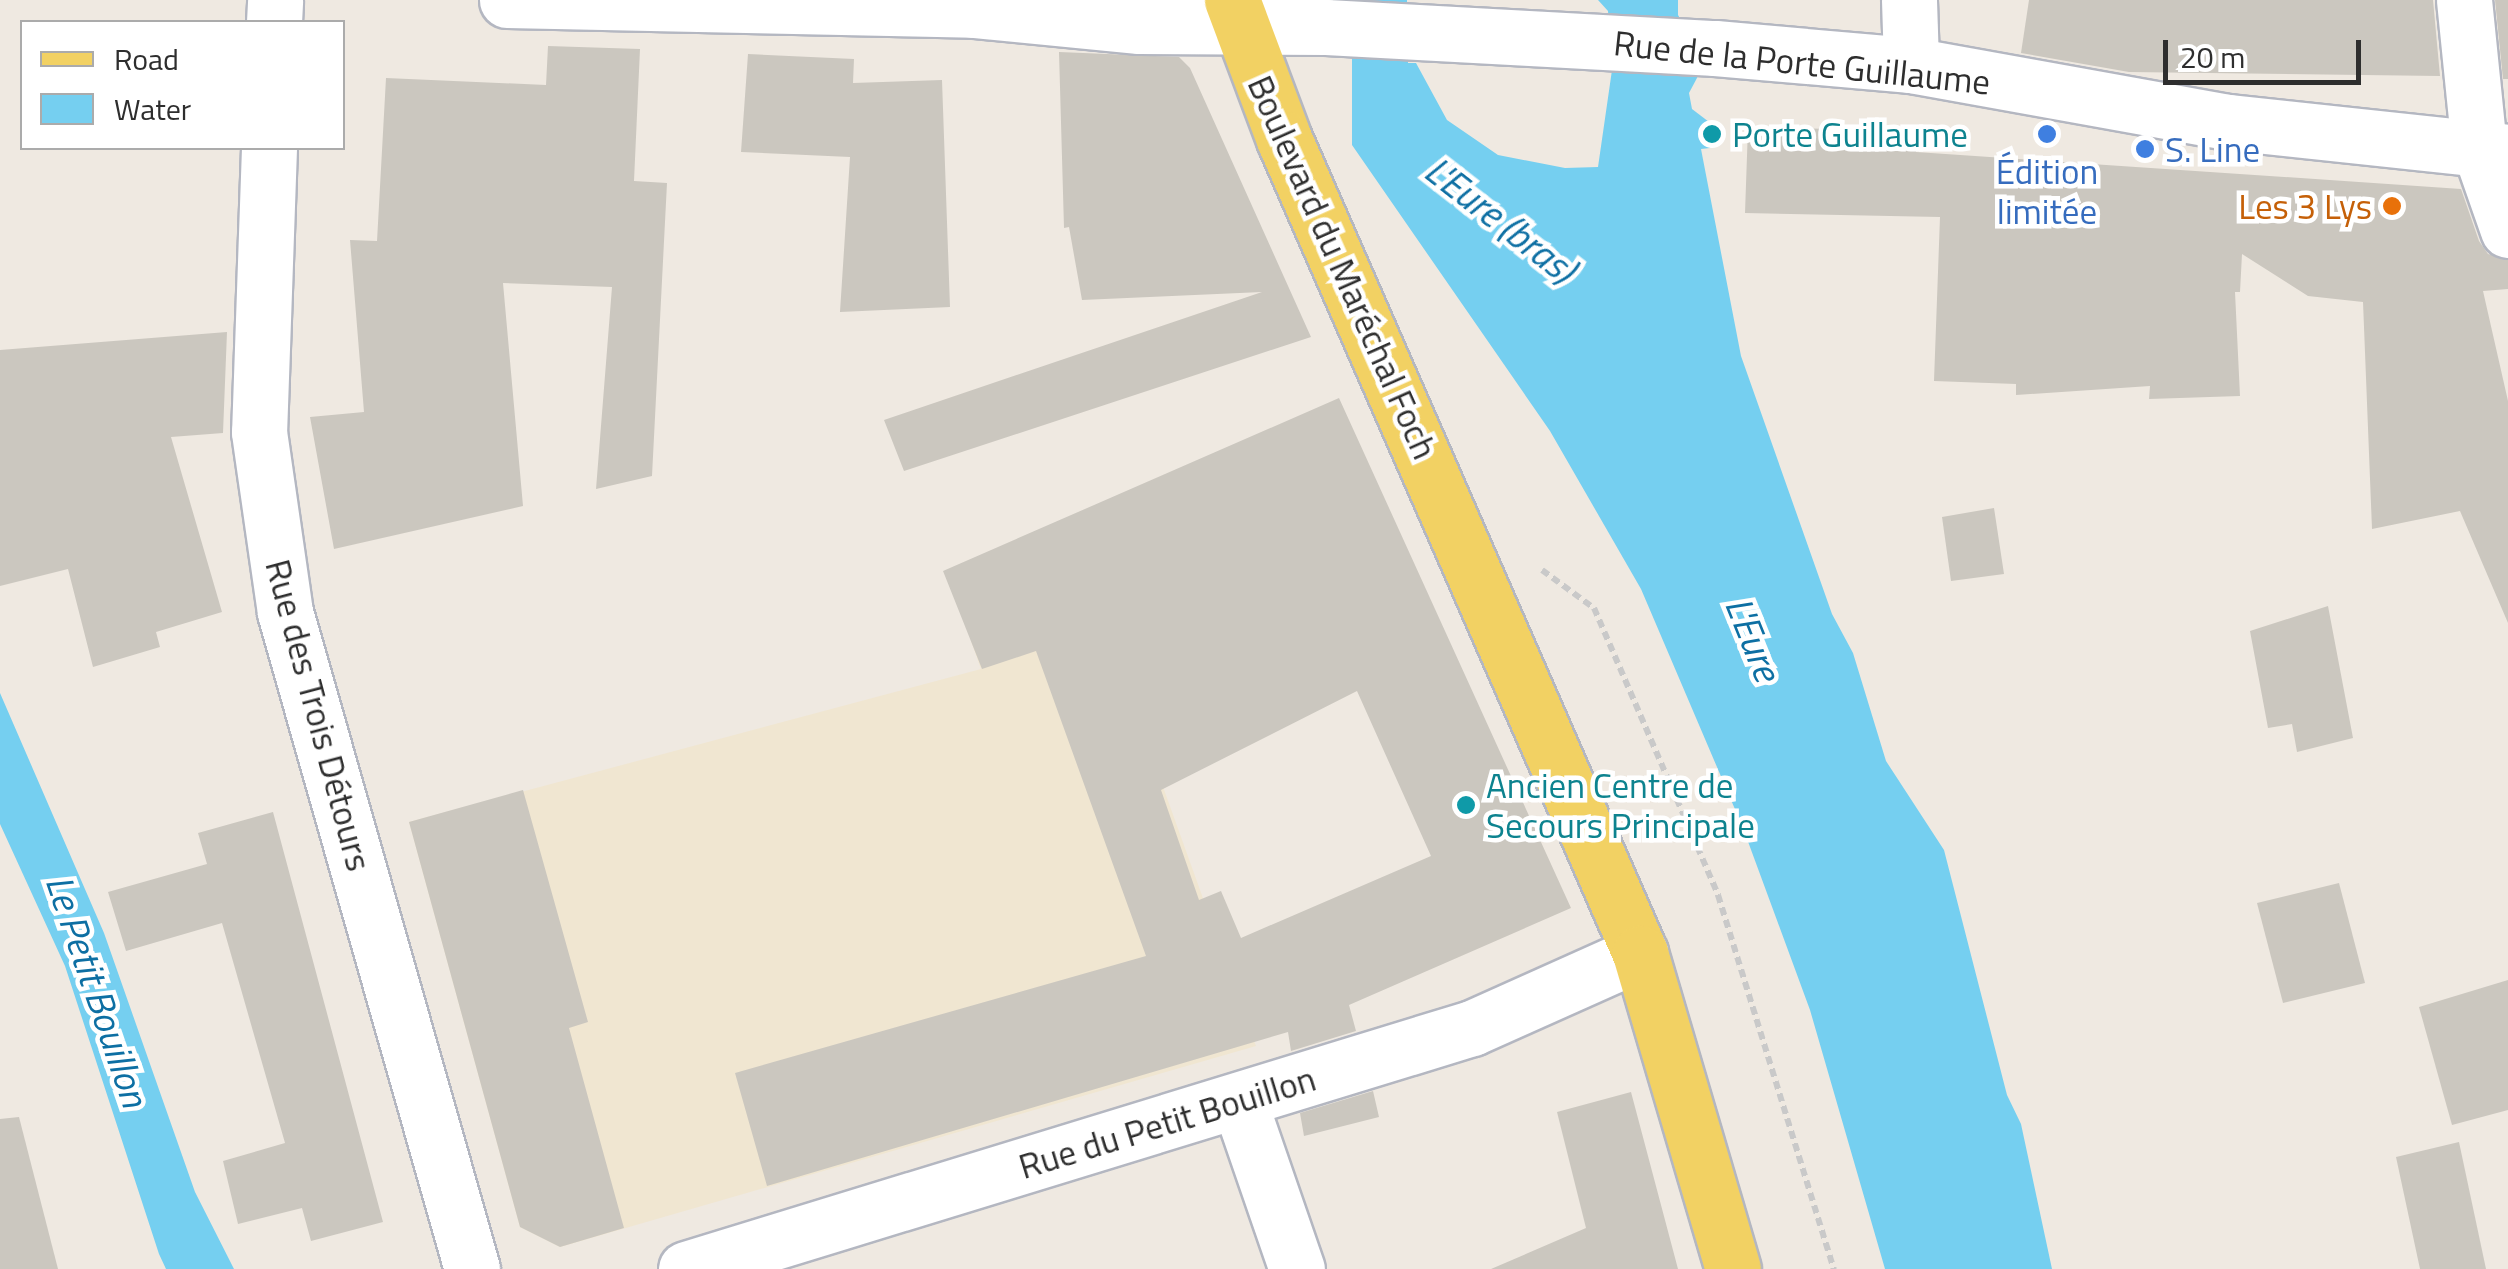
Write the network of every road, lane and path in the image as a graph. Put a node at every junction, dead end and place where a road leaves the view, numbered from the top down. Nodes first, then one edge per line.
1 (507, 0) edge
2 (1908, 0) edge
3 (2464, 0) edge
4 (988, 5) edge
5 (1236, 16) edge
6 (1911, 65) junction
7 (269, 150) edge
8 (2494, 150) edge
9 (2508, 230) edge
10 (1535, 566) dead end
11 (1640, 953) junction
12 (1240, 1101) junction
13 (472, 1269) edge
14 (686, 1269) edge
15 (1296, 1269) edge
16 (1733, 1269) edge
17 (1834, 1269) edge

1 - 4 street, Rue de la Porte Guillaume
2 - 6 street
3 - 8 street
4 - 5 street, Rue de la Porte Guillaume
5 - 6 street, Rue de la Porte Guillaume
5 - 11 main road, Boulevard du Maréchal Foch
6 - 8 street, Rue de la Porte Guillaume
7 - 13 street, Rue des Trois Détours
8 - 9 street
10 - 17 path
11 - 12 street, Rue du Petit Bouillon
11 - 16 main road, Boulevard du Maréchal Foch
12 - 14 street, Rue du Petit Bouillon
12 - 15 street

